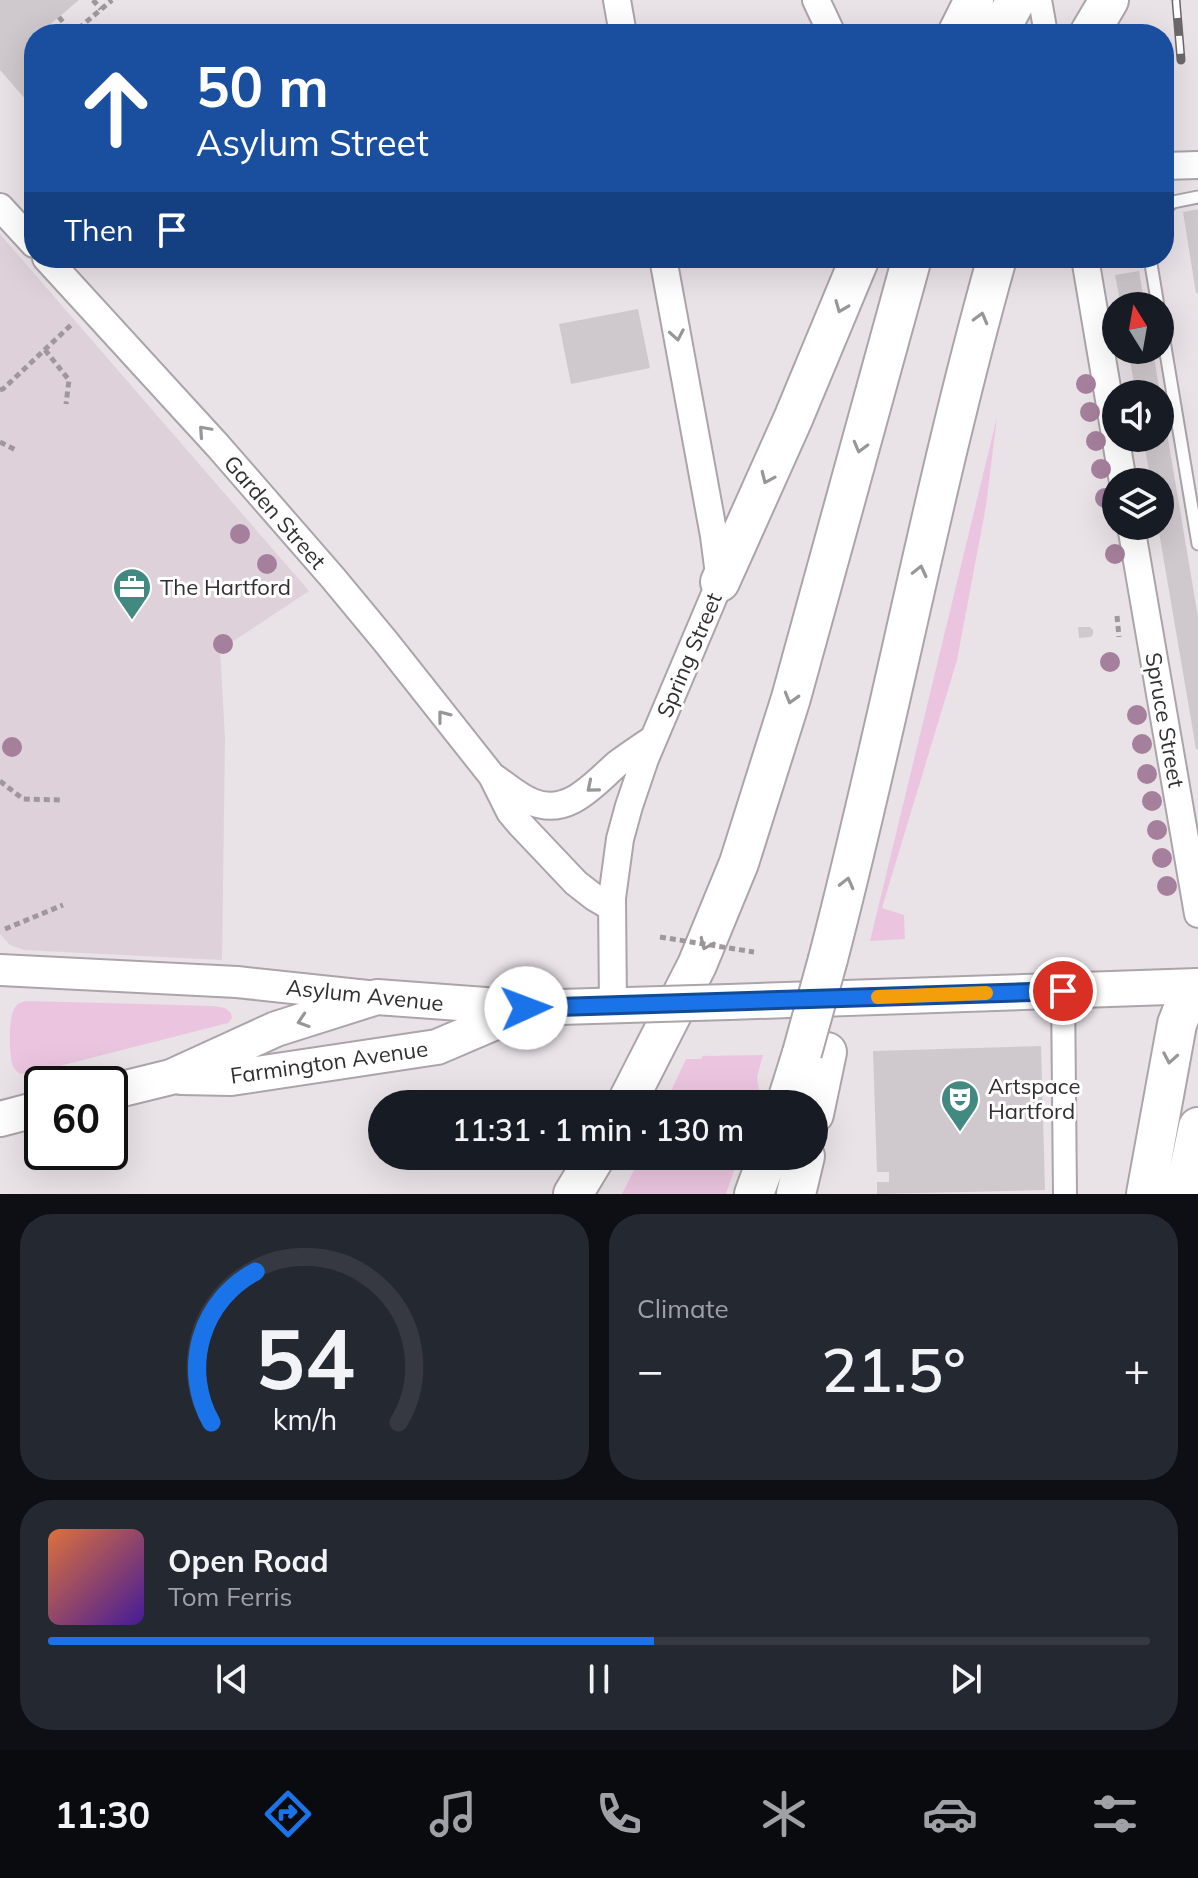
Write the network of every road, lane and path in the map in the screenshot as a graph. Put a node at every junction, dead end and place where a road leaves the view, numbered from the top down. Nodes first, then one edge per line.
1 (93, 0) edge
2 (112, 0) edge
3 (617, 0) edge
4 (816, 0) edge
5 (974, 0) edge
6 (1016, 0) edge
7 (1040, 0) edge
8 (1109, 0) edge
9 (101, 9) junction
10 (59, 17) dead end
11 (64, 24) edge
12 (84, 24) edge
13 (621, 24) edge
14 (827, 24) edge
15 (962, 24) edge
16 (1003, 24) edge
17 (1044, 24) edge
18 (1095, 24) edge
19 (1198, 165) edge
20 (1174, 166) edge
21 (1198, 197) edge
22 (1174, 204) edge
23 (0, 207) edge
24 (24, 233) edge
25 (55, 268) edge
26 (665, 268) edge
27 (856, 268) edge
28 (909, 268) edge
29 (994, 268) edge
30 (1087, 268) edge
31 (1097, 268) edge
32 (1152, 268) edge
33 (1090, 286) junction
34 (1156, 292) edge
35 (73, 323) dead end
36 (45, 350) junction
37 (1168, 364) edge
38 (0, 390) edge
39 (66, 404) dead end
40 (0, 442) edge
41 (16, 450) dead end
42 (1121, 468) edge
43 (1134, 540) edge
44 (1198, 544) edge
45 (720, 582) junction
46 (1117, 616) dead end
47 (1119, 637) dead end
48 (653, 739) junction
49 (492, 776) junction
50 (0, 781) edge
51 (63, 800) dead end
52 (1192, 844) edge
53 (63, 905) dead end
54 (611, 907) junction
55 (1198, 914) edge
56 (5, 929) dead end
57 (660, 937) dead end
58 (754, 952) dead end
59 (0, 970) edge
60 (1198, 987) edge
61 (1063, 991) junction
62 (377, 997) junction
63 (620, 1006) junction
64 (526, 1008) junction
65 (814, 1052) junction
66 (171, 1077) junction
67 (128, 1088) edge
68 (633, 1090) edge
69 (794, 1090) edge
70 (814, 1090) edge
71 (24, 1113) edge
72 (0, 1119) edge
73 (1198, 1127) edge
74 (588, 1170) edge
75 (763, 1170) edge
76 (802, 1170) edge
77 (573, 1194) edge
78 (754, 1194) edge
79 (796, 1194) edge
80 (1065, 1194) edge
81 (1146, 1194) edge
82 (1184, 1194) edge

1 - 9 path
2 - 9 path
3 - 13 street
4 - 14 street
5 - 15 highway
6 - 16 highway
7 - 17 street
8 - 18 highway
9 - 12 path
10 - 11 path
19 - 20 street
21 - 22 lane
23 - 24 street
49 -> 25 street, Garden Street
26 -> 45 street, Spring Street
27 -> 45 highway
28 -> 68 highway
65 -> 29 highway, bridge
30 - 33 street
31 - 33 lane
32 - 34 lane
33 - 42 street
35 - 36 path
36 - 38 path
36 - 39 path
37 - 44 lane
40 - 41 path
43 - 52 street, Spruce Street
45 - 48 street, Spring Street
46 - 47 path
48 -> 49 street, Garden Street
48 - 54 street, Spring Street
49 - 54 street, Garden Street
50 - 51 path
52 - 55 street, Spruce Street
53 - 56 path
54 - 63 street
57 - 58 path, bridge
59 - 62 main road, Asylum Avenue
60 - 61 main road, Asylum Avenue
60 -> 81 highway
61 - 63 main road, Asylum Avenue, bridge
61 - 80 street
62 - 64 main road, Asylum Avenue
62 -> 66 main road, Farmington Avenue
63 - 64 main road, Asylum Avenue
64 - 66 main road, Farmington Avenue
65 - 69 highway
65 - 70 highway
66 - 67 main road, Farmington Avenue
71 - 72 main road
73 - 82 highway
74 - 77 highway
75 - 78 highway
76 - 79 highway

